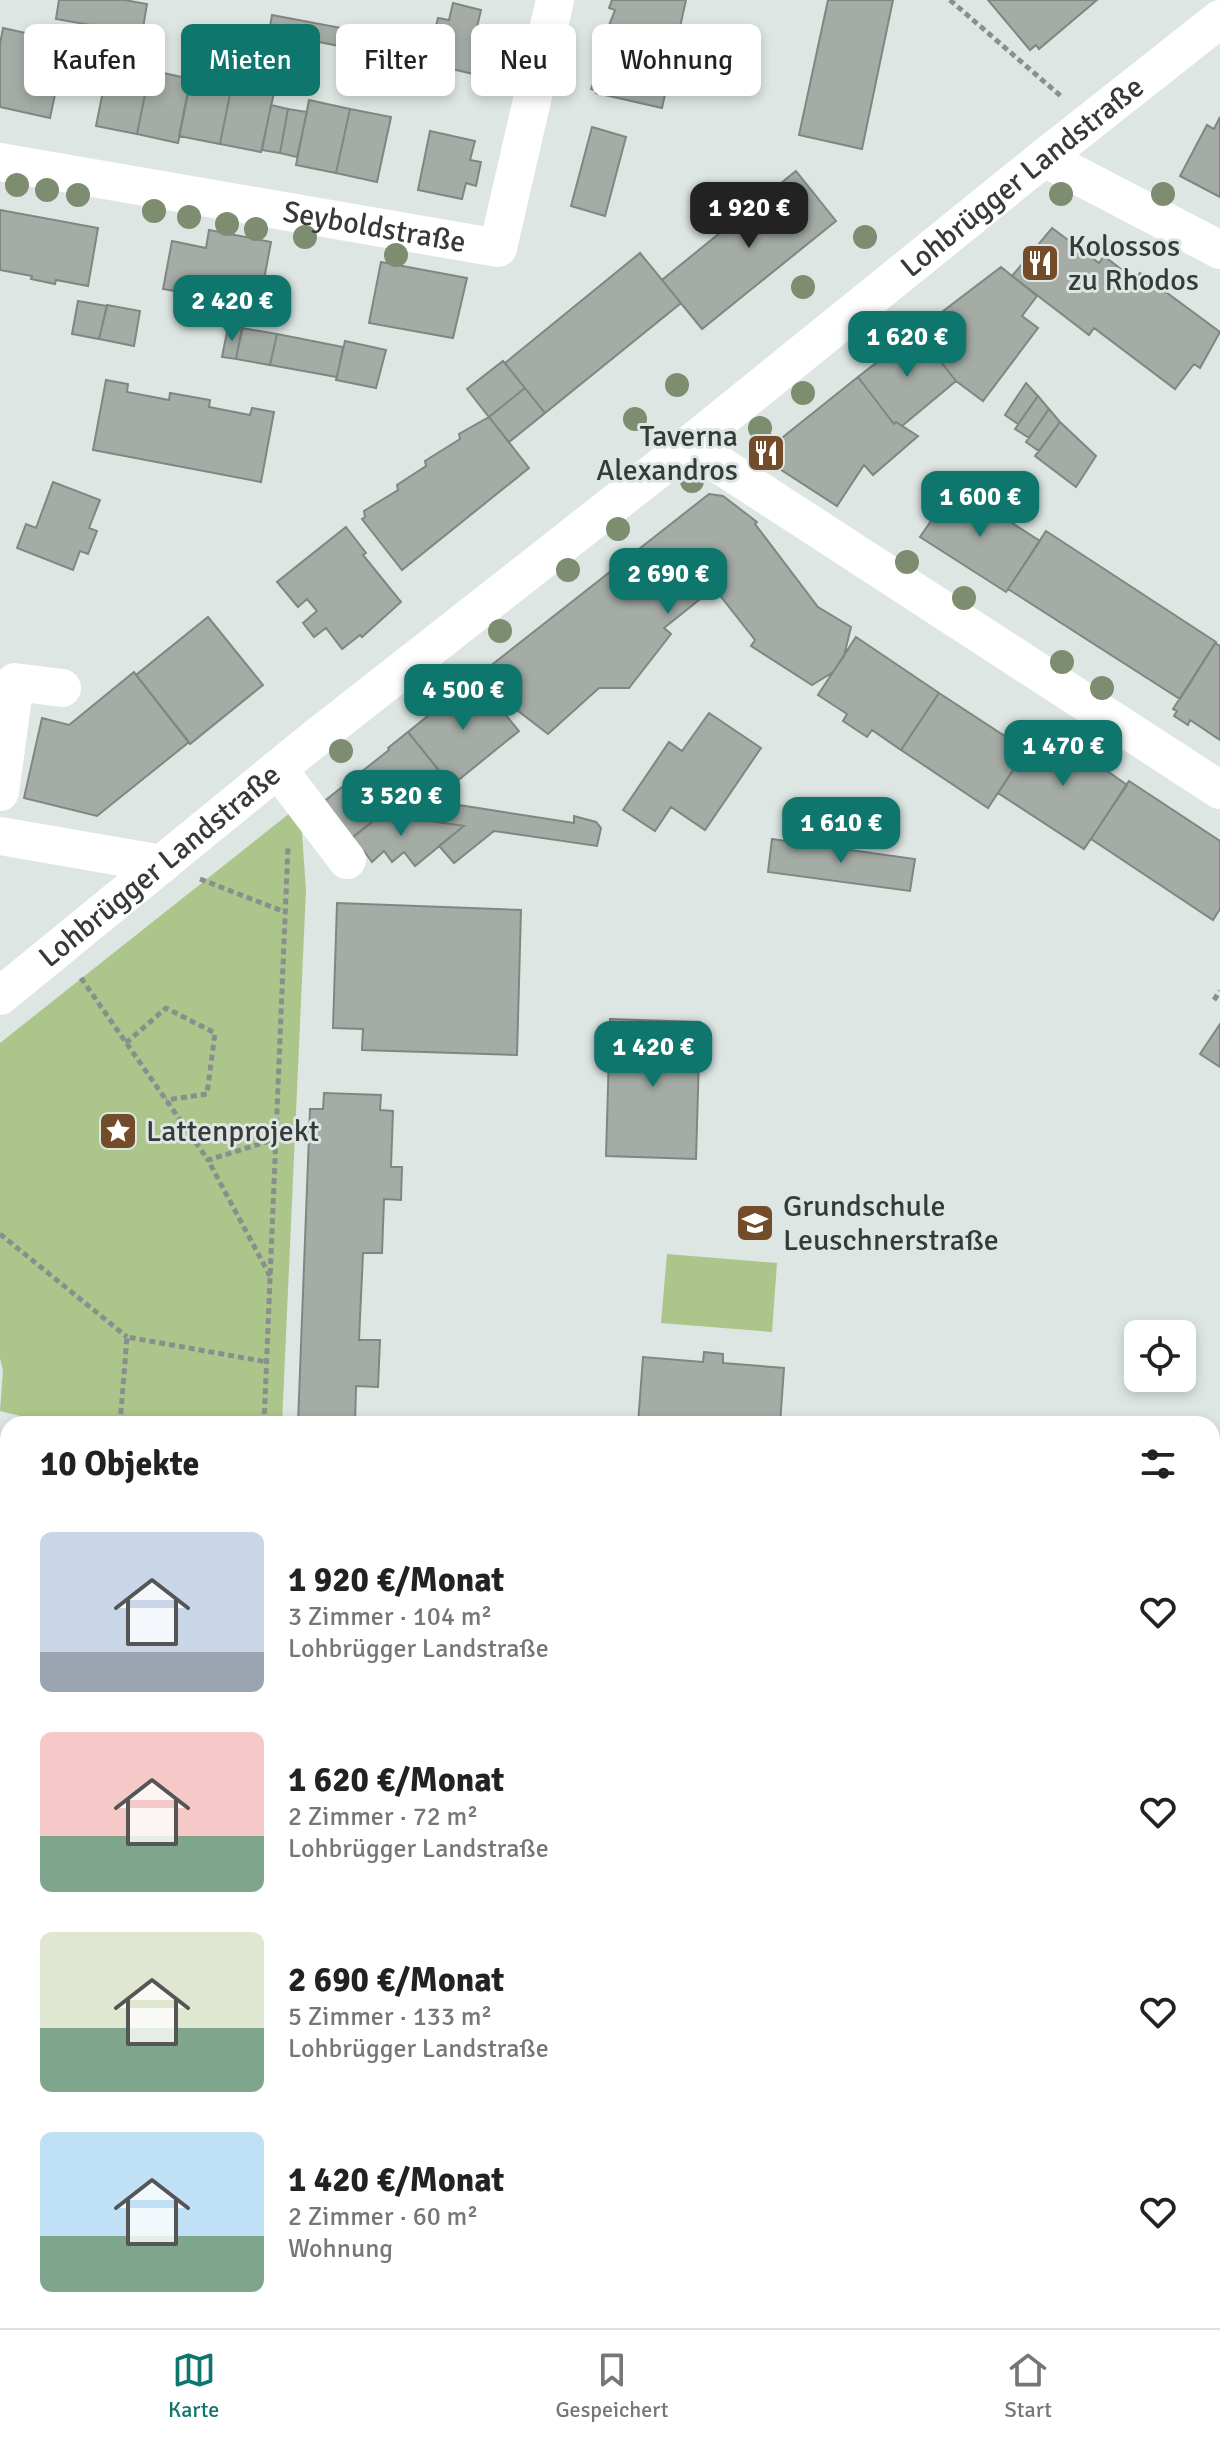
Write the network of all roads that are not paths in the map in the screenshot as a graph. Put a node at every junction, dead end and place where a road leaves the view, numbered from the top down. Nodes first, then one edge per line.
1 (555, 0) edge
2 (1220, 19) edge
3 (1044, 158) junction
4 (0, 162) edge
5 (1220, 250) edge
6 (689, 445) junction
7 (62, 688) dead end
8 (284, 777) junction
9 (1220, 790) edge
10 (0, 792) edge
11 (0, 836) edge
12 (347, 860) dead end
13 (162, 864) junction
14 (0, 996) edge

1 - 4 street, Seyboldstraße
2 - 3 street, Lohbrügger Landstraße
3 - 5 street
3 - 6 street, Lohbrügger Landstraße
6 - 8 street, Lohbrügger Landstraße
6 - 9 street
7 - 10 street
8 - 12 street
8 - 13 street, Lohbrügger Landstraße
11 - 13 street
13 - 14 street, Lohbrügger Landstraße

